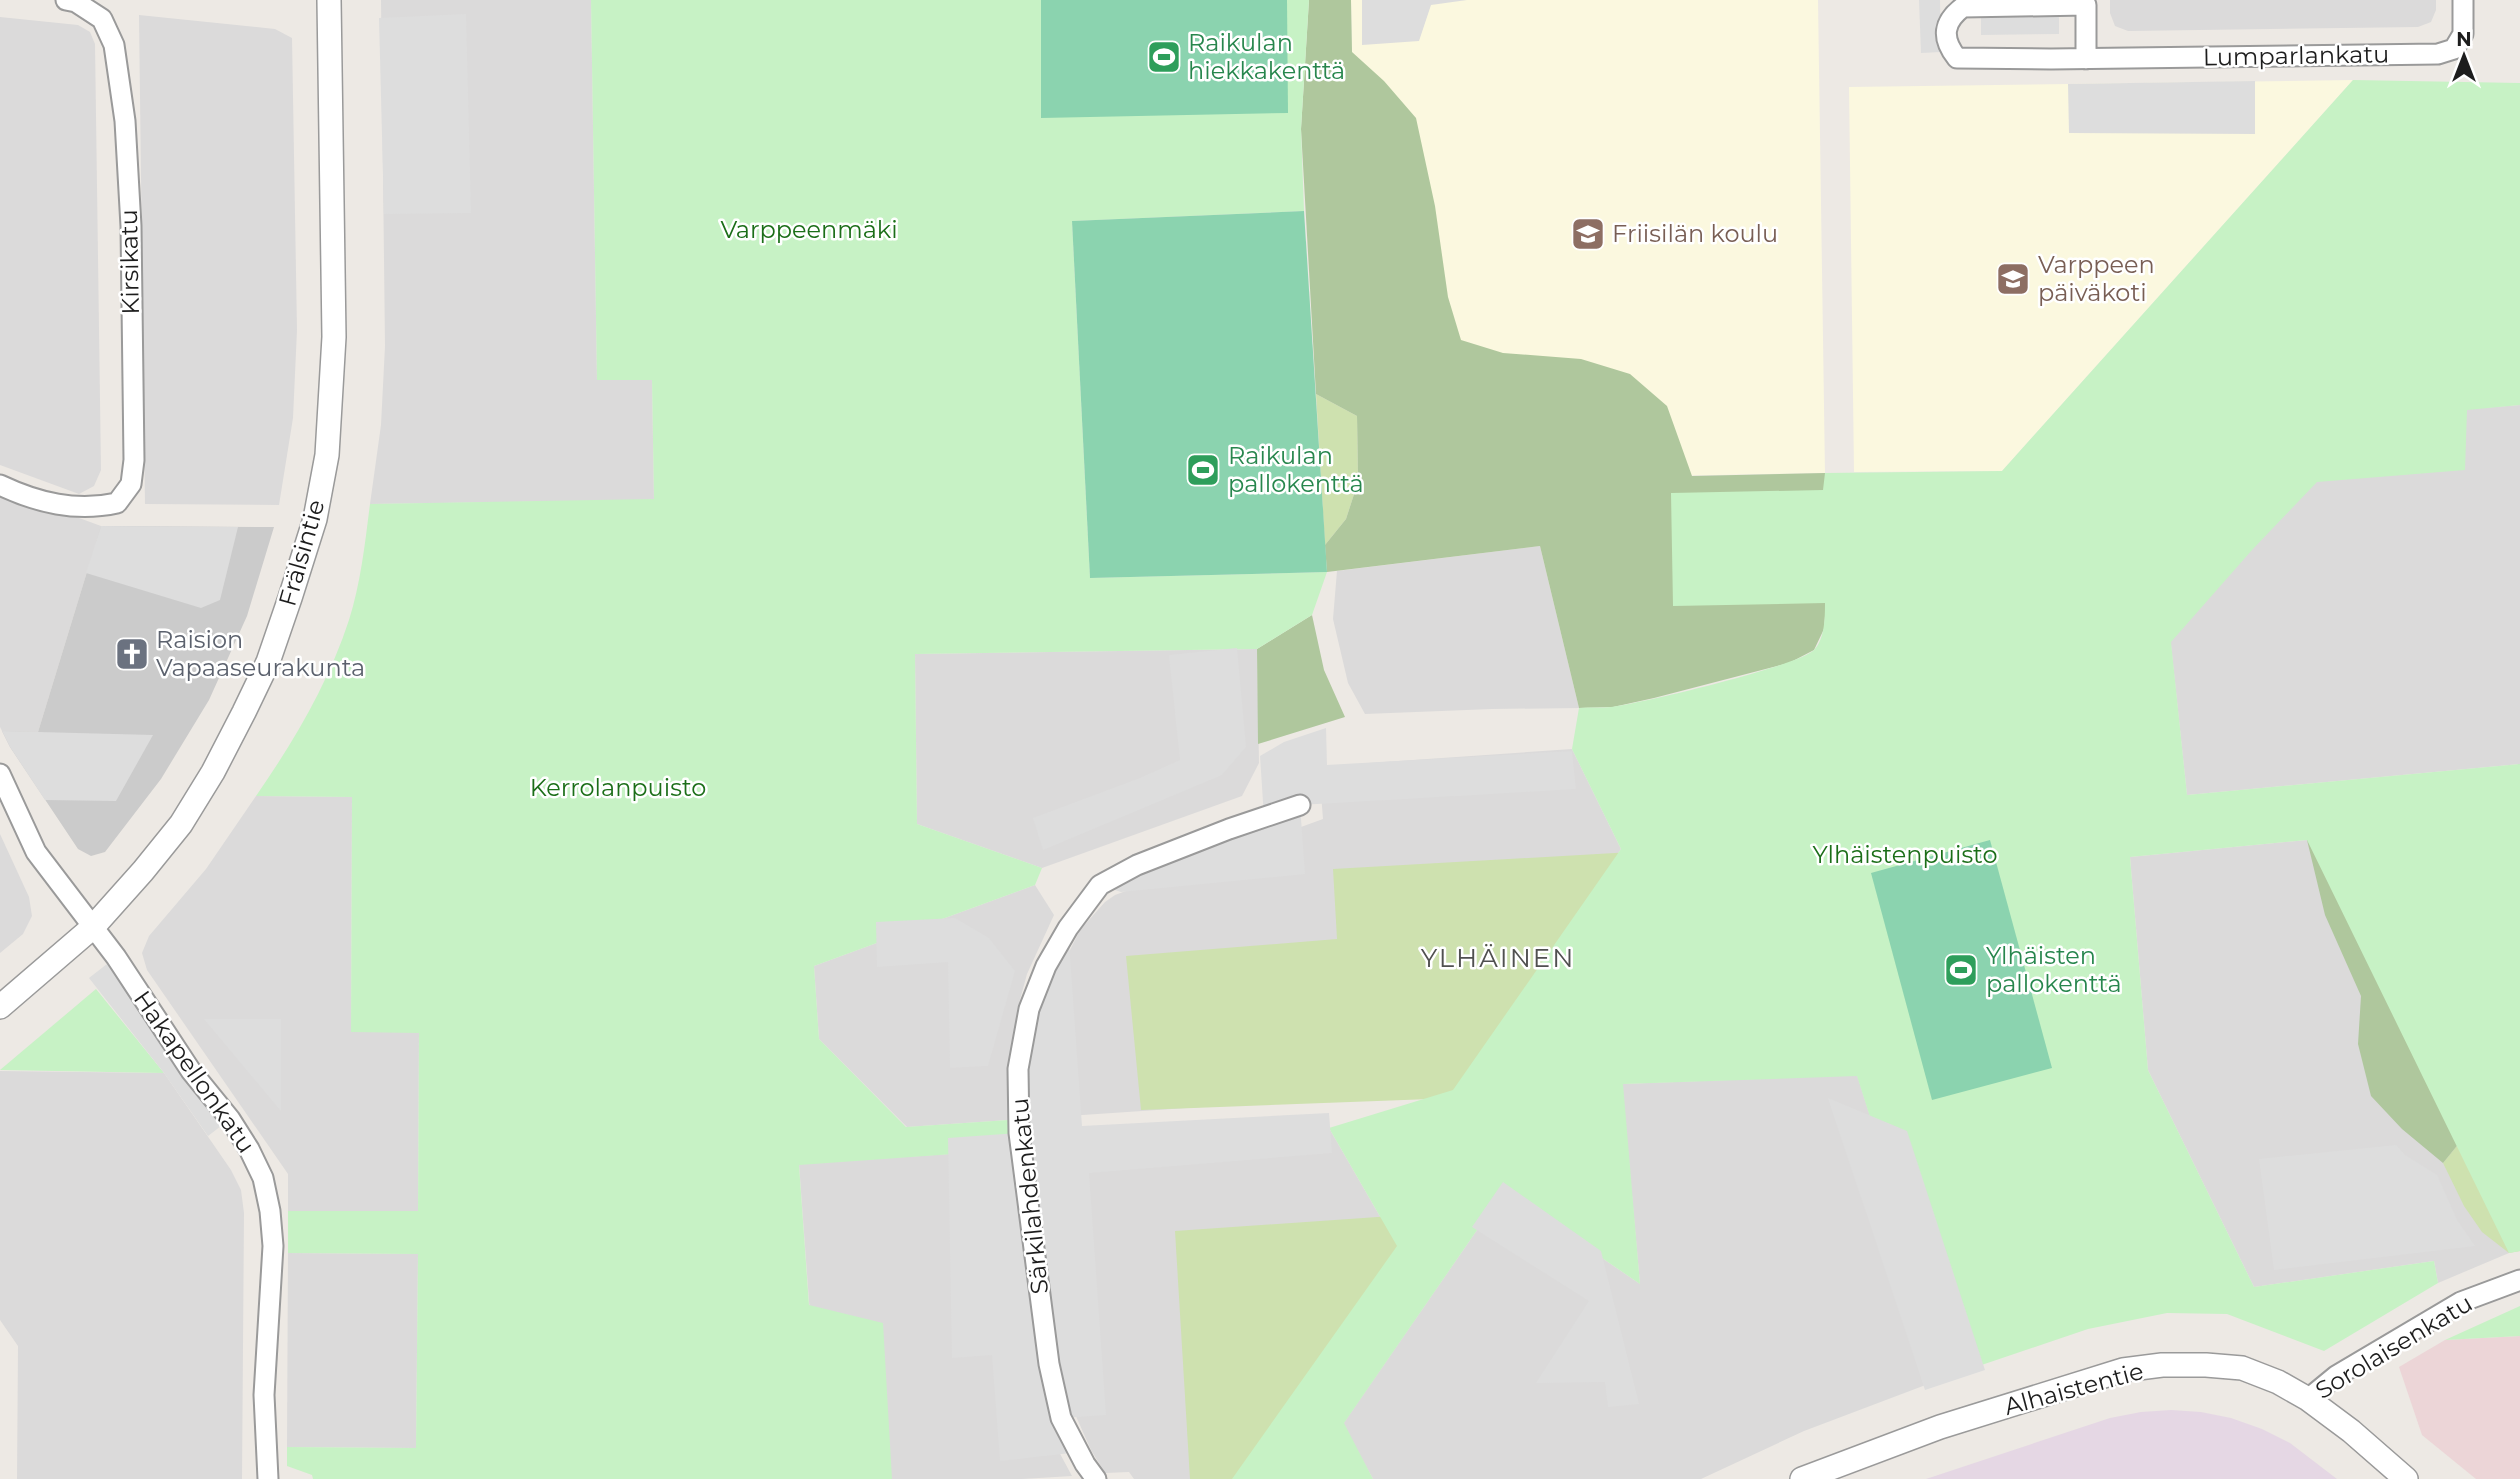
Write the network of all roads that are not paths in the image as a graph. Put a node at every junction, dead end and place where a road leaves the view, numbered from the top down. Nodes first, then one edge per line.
1 (66, 0) edge
2 (329, 0) edge
3 (2463, 0) edge
4 (2086, 59) junction
5 (0, 485) edge
6 (0, 774) edge
7 (1300, 805) dead end
8 (93, 927) junction
9 (0, 1007) edge
10 (2520, 1280) edge
11 (2308, 1399) junction
12 (268, 1479) edge
13 (1096, 1479) edge
14 (1802, 1479) edge
15 (2406, 1479) edge

1 - 5 street, Kirsikatu
2 - 8 street, Frälsintie
3 - 4 street, Lumparlankatu
4 - 4 street, Lumparlankatu
6 - 8 street, Hakapellonkatu
7 - 13 street, Särkilahdenkatu
8 - 9 street, Frälsintie
8 - 12 street, Hakapellonkatu
10 - 11 street, Sorolaisenkatu
11 - 14 street, Alhaistentie
11 - 15 street, Alhaistentie

